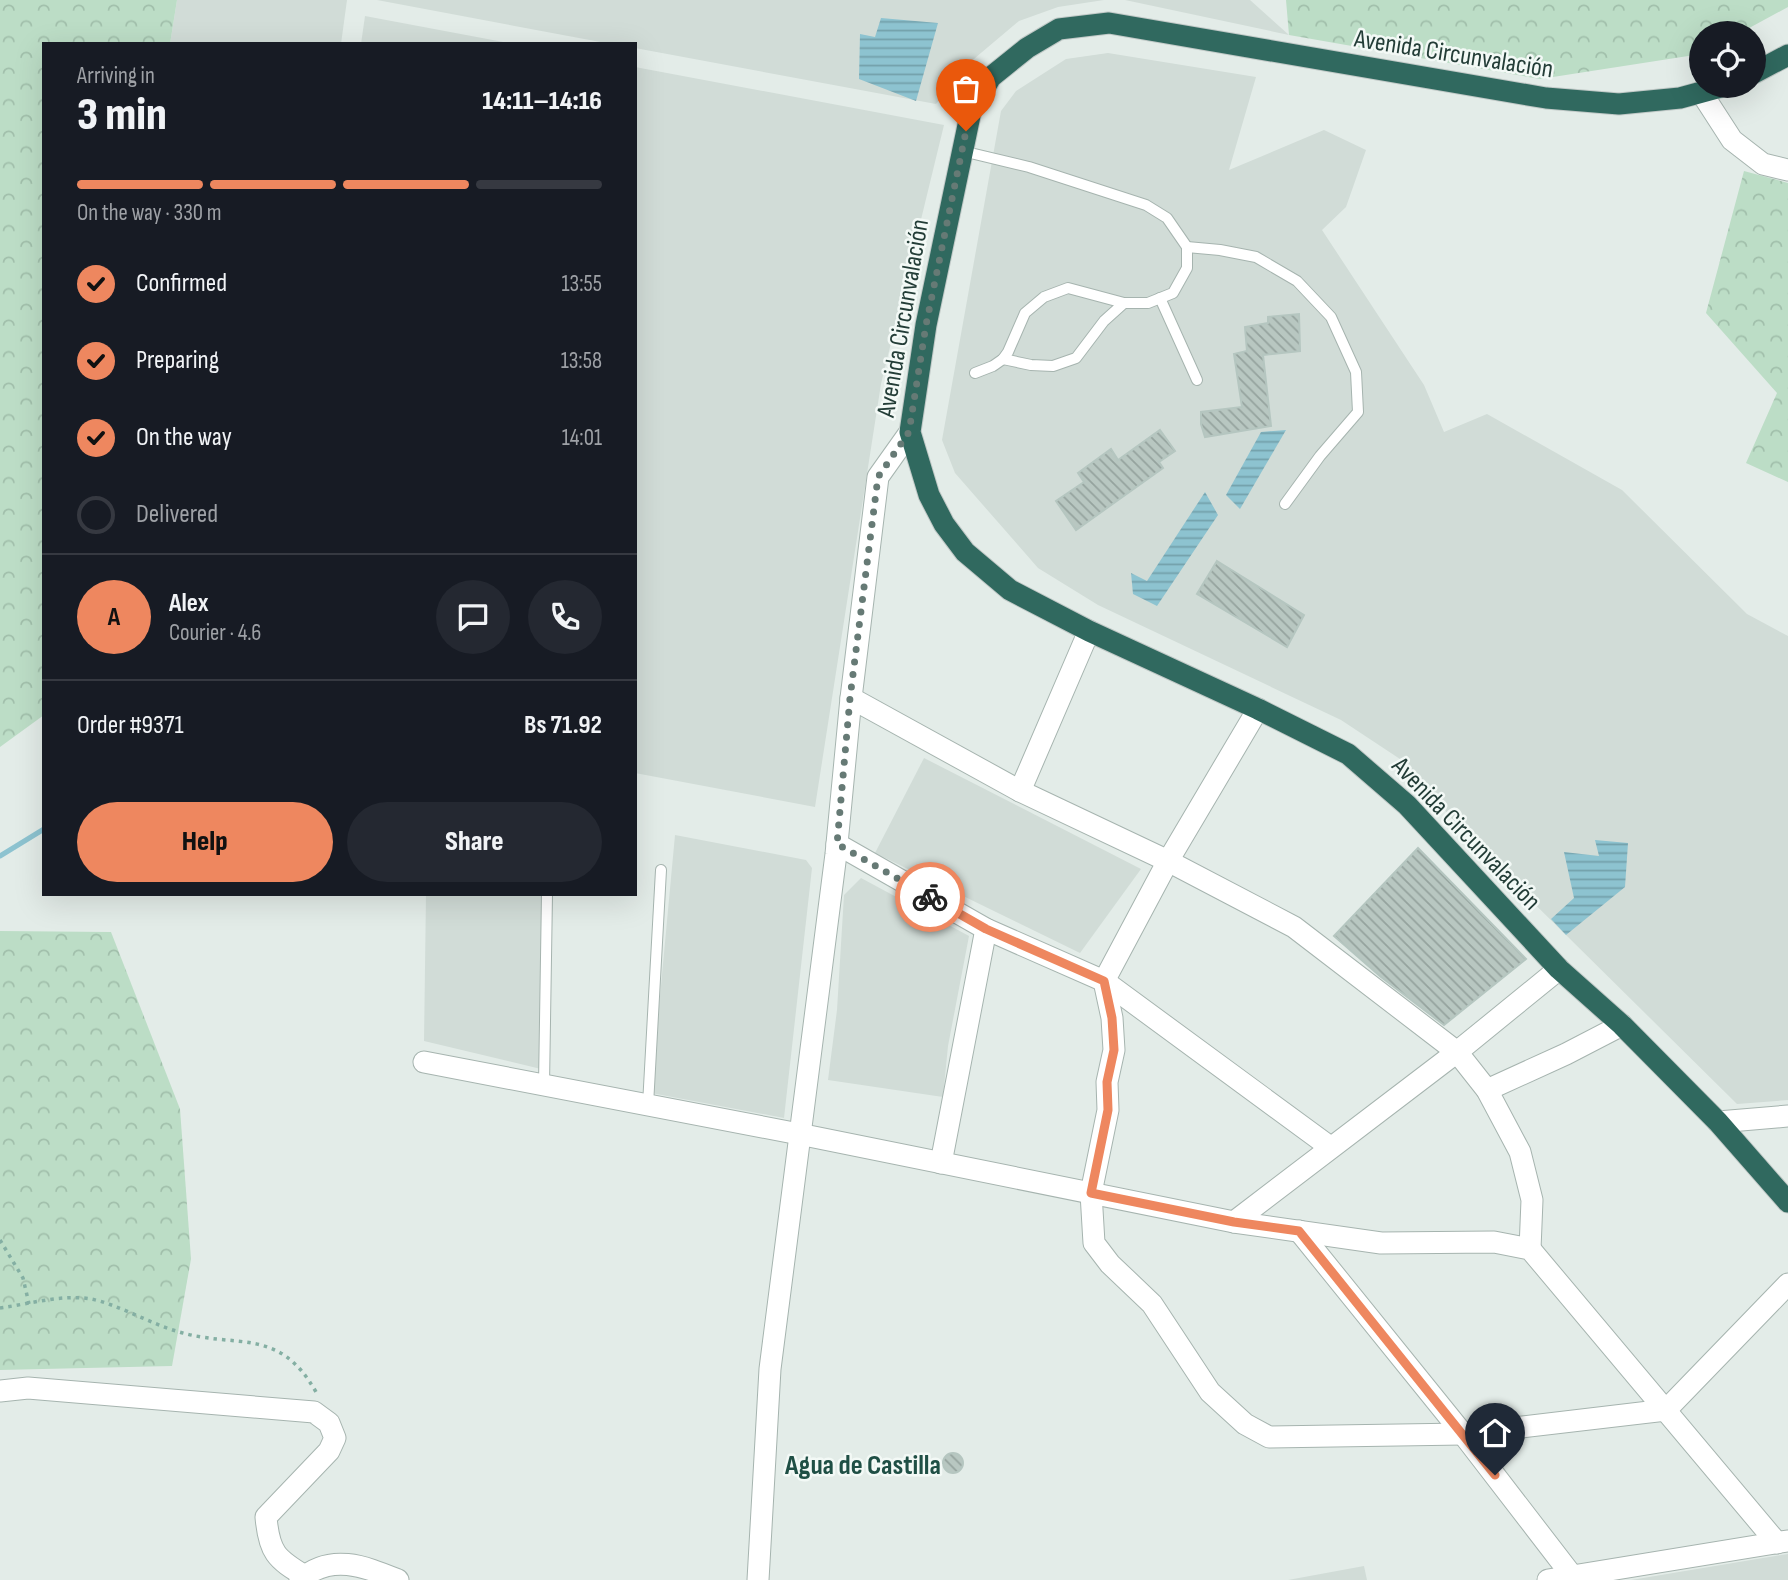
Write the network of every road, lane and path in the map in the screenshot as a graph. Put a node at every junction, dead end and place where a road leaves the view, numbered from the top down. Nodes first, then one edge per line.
1 (1788, 55) edge
2 (1766, 67) edge
3 (1689, 95) edge
4 (1705, 98) edge
5 (962, 151) junction
6 (1788, 170) edge
7 (1186, 247) junction
8 (1160, 298) junction
9 (1124, 303) junction
10 (1003, 359) junction
11 (975, 373) dead end
12 (1197, 380) dead end
13 (909, 432) junction
14 (1285, 504) dead end
15 (1089, 631) junction
16 (850, 698) junction
17 (1258, 709) junction
18 (1020, 792) junction
19 (837, 844) junction
20 (1168, 861) junction
21 (661, 870) dead end
22 (547, 896) edge
23 (986, 929) junction
24 (1559, 969) junction
25 (1104, 981) junction
26 (1622, 1025) junction
27 (1457, 1052) junction
28 (425, 1062) dead end
29 (544, 1085) junction
30 (1488, 1090) junction
31 (648, 1105) junction
32 (1788, 1116) edge
33 (1718, 1122) junction
34 (799, 1134) junction
35 (1330, 1147) junction
36 (940, 1163) junction
37 (1091, 1193) junction
38 (1788, 1202) edge
39 (1234, 1222) junction
40 (1299, 1231) junction
41 (0, 1240) edge
42 (1530, 1249) junction
43 (1788, 1284) edge
44 (29, 1304) junction
45 (0, 1308) edge
46 (0, 1391) edge
47 (1666, 1410) junction
48 (330, 1423) junction
49 (1463, 1434) junction
50 (1782, 1542) edge
51 (1573, 1577) junction
52 (303, 1578) edge
53 (398, 1580) edge
54 (758, 1580) edge
55 (1548, 1580) edge

1 - 2 highway
3 - 5 highway, Avenida Circunvalación
4 - 6 street
5 - 7 lane
5 - 13 highway, Avenida Circunvalación
7 - 8 lane
7 - 14 lane
8 - 9 lane
8 - 12 lane
9 - 10 lane
9 - 10 lane
10 - 11 lane
13 - 15 highway, Avenida Circunvalación
13 - 16 street
15 - 17 highway, Avenida Circunvalación
15 - 18 street
16 - 18 street
16 - 19 street
17 - 20 street
17 - 24 highway, Avenida Circunvalación
18 - 20 street
19 - 23 street
19 - 34 street
20 - 25 street
20 - 27 street
21 - 31 lane
22 - 29 lane
23 - 25 street
23 - 36 street
24 - 26 highway, Avenida Circunvalación
24 - 27 street
25 - 35 street
25 - 37 street
26 - 30 street
26 - 33 highway, Avenida Circunvalación
27 - 30 street
27 - 35 street
28 - 29 street
29 - 31 street
30 - 42 street
31 - 34 street
32 - 33 street
33 - 38 highway, Avenida Circunvalación
34 - 36 street
34 - 54 street
35 - 39 street
36 - 37 street
37 - 39 street
37 - 49 street
39 - 40 street
40 - 42 street
40 - 49 street
41 - 44 path
42 - 47 street
43 - 47 street
44 - 45 path
44 - 48 path
46 - 48 street
47 - 49 street
47 - 50 street
48 - 52 street
49 - 51 street
50 - 51 street
51 - 55 street
52 - 53 street

